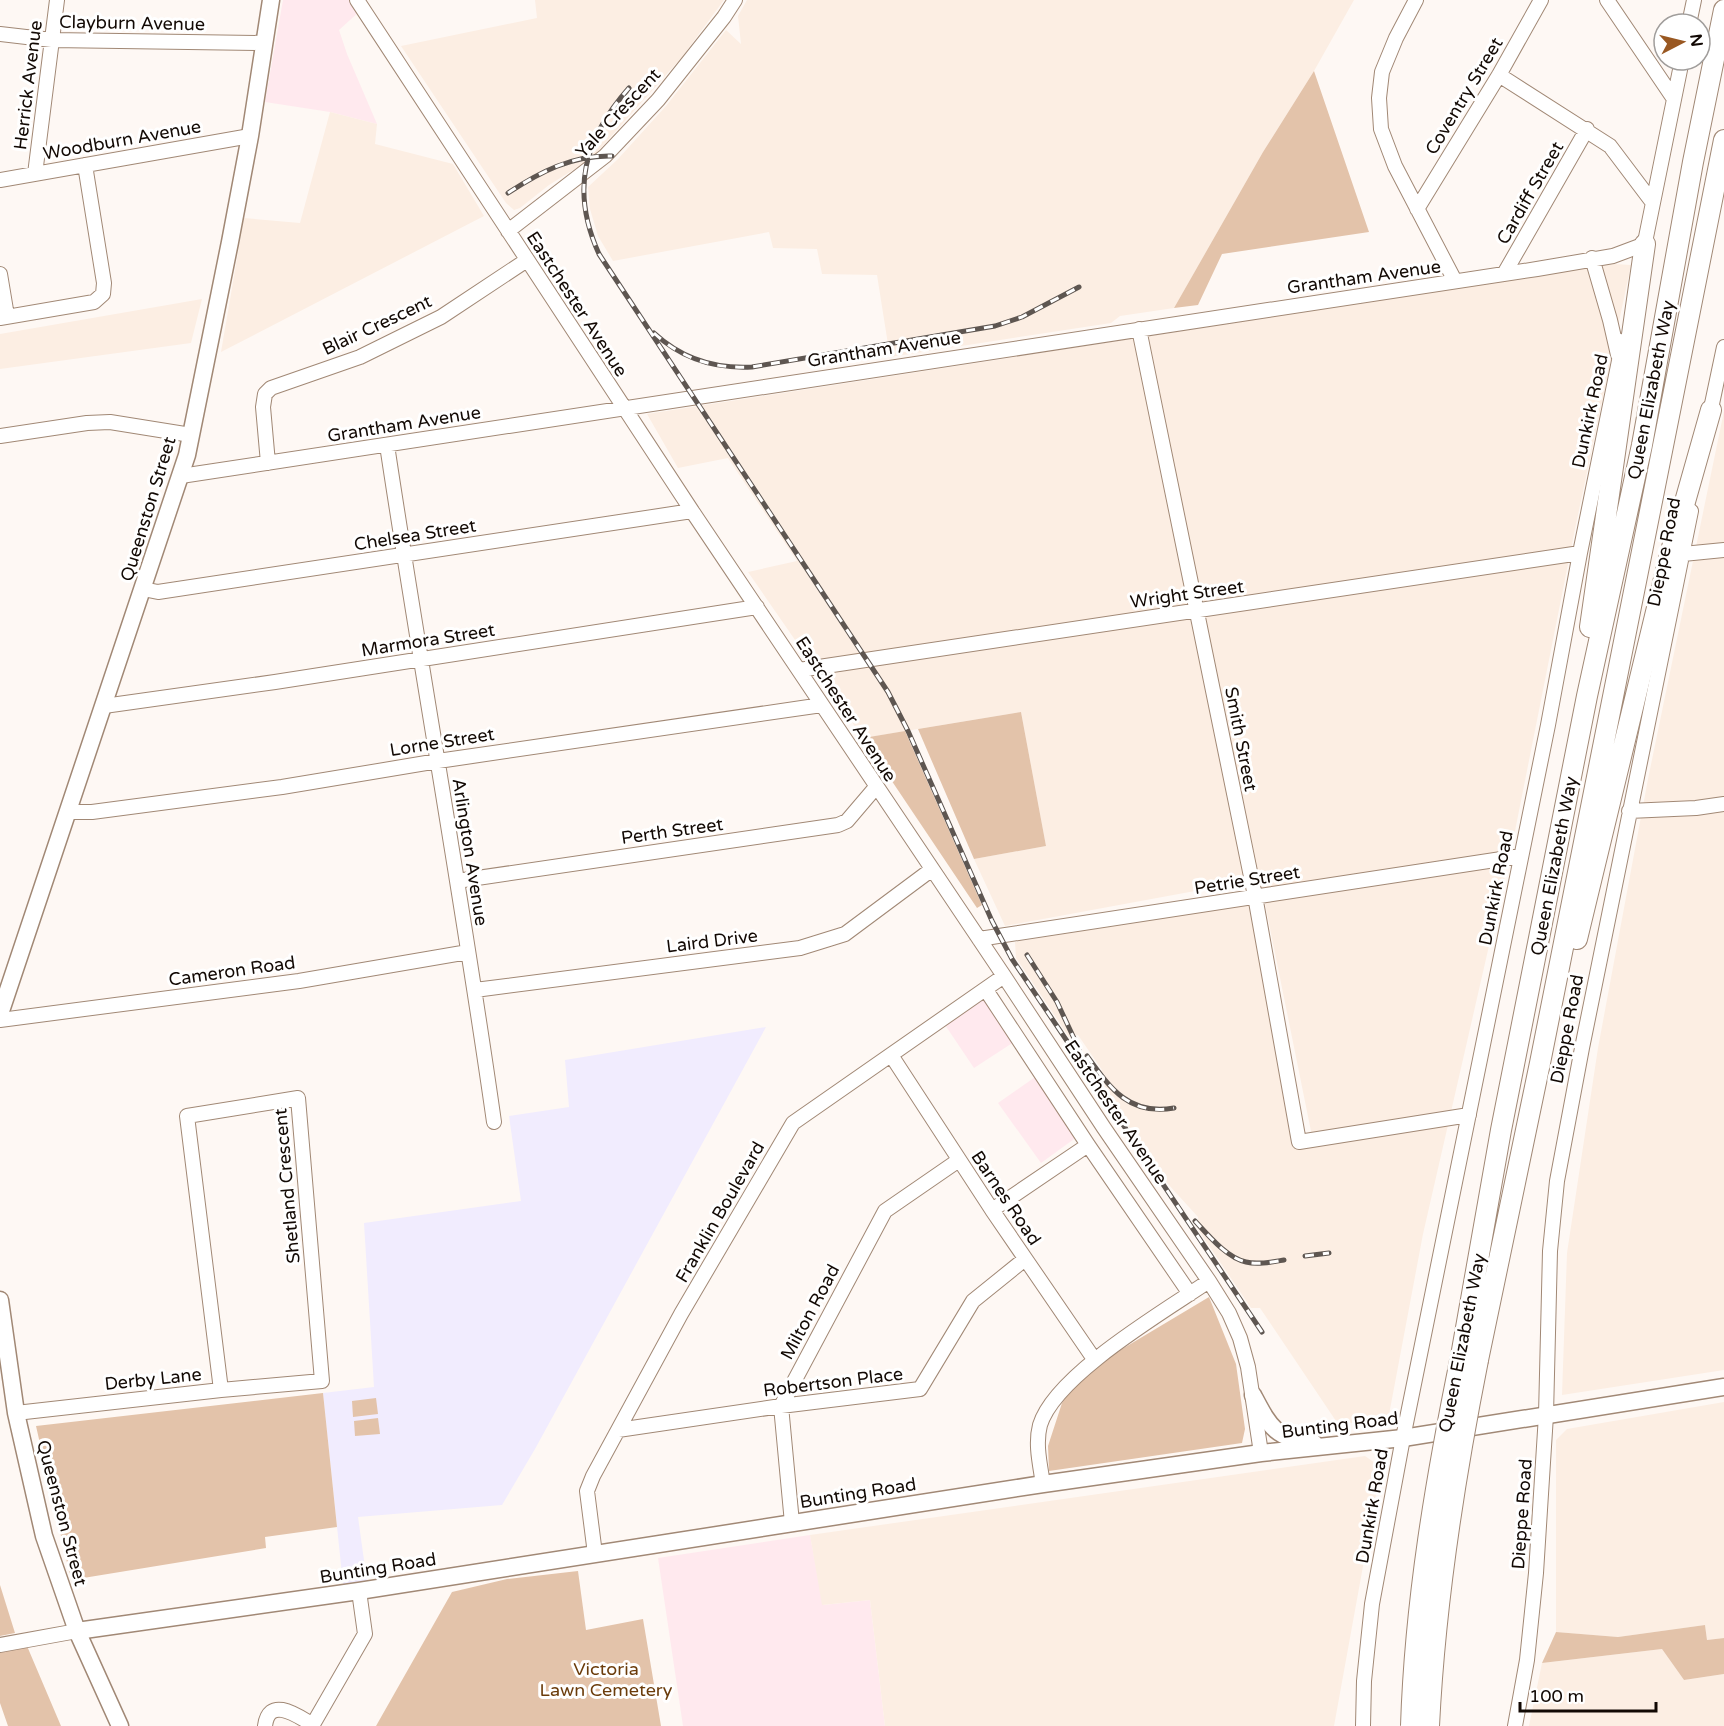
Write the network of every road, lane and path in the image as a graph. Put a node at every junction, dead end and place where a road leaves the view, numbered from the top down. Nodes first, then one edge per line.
1 (57, 0) edge
2 (271, 0) edge
3 (357, 0) edge
4 (735, 0) edge
5 (1416, 0) edge
6 (1540, 0) edge
7 (1607, 0) edge
8 (1724, 10) edge
9 (0, 34) edge
10 (52, 40) junction
11 (264, 43) junction
12 (1680, 72) edge
13 (1499, 75) junction
14 (1674, 99) junction
15 (1587, 129) junction
16 (250, 136) junction
17 (1724, 140) edge
18 (85, 165) junction
19 (35, 174) junction
20 (0, 180) edge
21 (1653, 203) junction
22 (1417, 209) junction
23 (508, 231) junction
24 (1644, 244) junction
25 (1613, 256) junction
26 (1592, 258) junction
27 (527, 260) junction
28 (0, 274) edge
29 (1504, 274) junction
30 (1638, 279) junction
31 (1455, 281) junction
32 (3, 317) edge
33 (1138, 329) junction
34 (1724, 347) edge
35 (1618, 359) junction
36 (624, 408) junction
37 (1711, 410) junction
38 (191, 435) junction
39 (0, 436) edge
40 (387, 445) junction
41 (268, 463) junction
42 (181, 476) junction
43 (692, 511) junction
44 (1724, 550) edge
45 (1580, 553) junction
46 (1683, 554) junction
47 (404, 555) junction
48 (143, 589) junction
49 (757, 607) junction
50 (1197, 611) junction
51 (420, 659) junction
52 (799, 670) junction
53 (1587, 696) junction
54 (822, 705) junction
55 (104, 706) junction
56 (438, 761) junction
57 (876, 787) junction
58 (1724, 804) edge
59 (1629, 811) junction
60 (69, 812) junction
61 (1521, 856) junction
62 (931, 870) junction
63 (457, 881) junction
64 (1255, 896) junction
65 (979, 939) junction
66 (468, 952) junction
67 (1004, 976) junction
68 (475, 990) junction
69 (986, 990) junction
70 (0, 1014) edge
71 (0, 1020) edge
72 (891, 1056) junction
73 (1540, 1063) junction
74 (1469, 1115) junction
75 (494, 1122) dead end
76 (1104, 1128) junction
77 (1087, 1143) junction
78 (959, 1160) junction
79 (992, 1210) junction
80 (1025, 1259) junction
81 (1209, 1281) junction
82 (1190, 1294) junction
83 (0, 1300) edge
84 (1470, 1358) junction
85 (1094, 1359) junction
86 (295, 1383) joint
87 (1724, 1387) edge
88 (221, 1390) junction
89 (1253, 1395) junction
90 (781, 1406) junction
91 (15, 1413) junction
92 (1546, 1415) junction
93 (618, 1430) junction
94 (1403, 1438) junction
95 (1339, 1445) junction
96 (1261, 1454) junction
97 (1043, 1484) junction
98 (792, 1523) junction
99 (595, 1554) junction
100 (358, 1591) junction
101 (77, 1631) junction
102 (0, 1645) edge
103 (313, 1725) edge
104 (120, 1726) edge
105 (265, 1726) edge
106 (1363, 1726) edge
107 (1411, 1726) edge
108 (1429, 1726) edge
109 (1515, 1726) edge

1 - 10 street, Herrick Avenue
2 - 11 main road, Queenston Street
3 - 23 street, Eastchester Avenue
4 - 23 street, Yale Crescent
5 - 22 street
6 - 13 street, Coventry Street
7 - 14 street
8 - 53 highway, Queen Elizabeth Way
9 - 10 street, Clayburn Avenue
10 - 11 street, Clayburn Avenue
10 - 19 street, Herrick Avenue
11 - 16 main road, Queenston Street
12 - 14 street
13 - 15 street
13 - 22 street, Coventry Street
14 - 21 street
15 - 21 street
15 - 29 street, Cardiff Street
16 - 18 street, Woodburn Avenue
16 - 38 main road, Queenston Street
17 - 73 highway, Queen Elizabeth Way
18 - 19 street, Woodburn Avenue
18 - 32 street
19 - 20 street, Woodburn Avenue
21 - 24 street
22 - 31 street
23 - 27 street, Eastchester Avenue
24 - 25 street, Grantham Avenue
24 - 30 highway
25 - 26 street, Grantham Avenue
25 - 30 street
26 - 29 street, Grantham Avenue
26 - 35 street
27 - 36 street, Eastchester Avenue
27 - 41 street, Blair Crescent
28 - 32 street
29 - 31 street, Grantham Avenue
30 - 35 street, Dunkirk Road
30 - 53 highway
31 - 33 street, Grantham Avenue
33 - 36 street, Grantham Avenue
33 - 50 street, Smith Street
34 - 37 street, Dieppe Road
35 - 45 street, Dunkirk Road
36 - 40 street, Grantham Avenue
36 - 43 street, Eastchester Avenue
37 - 46 street, Dieppe Road
37 - 73 highway
38 - 39 street
38 - 42 main road, Queenston Street
40 - 41 street, Grantham Avenue
40 - 47 street, Arlington Avenue
41 - 42 street, Grantham Avenue
42 - 48 main road, Queenston Street
43 - 47 street, Chelsea Street
43 - 49 street, Eastchester Avenue
44 - 46 street
45 - 50 street, Wright Street
45 - 61 street, Dunkirk Road
46 - 59 street, Dieppe Road
47 - 48 street, Chelsea Street
47 - 51 street, Arlington Avenue
48 - 55 main road, Queenston Street
49 - 51 street, Marmora Street
49 - 52 street, Eastchester Avenue
50 - 52 street, Wright Street
50 - 64 street, Smith Street
51 - 55 street, Marmora Street
51 - 56 street, Arlington Avenue
52 - 54 street, Eastchester Avenue
53 - 84 highway, Queen Elizabeth Way
54 - 56 street, Lorne Street
54 - 57 street, Eastchester Avenue
55 - 60 main road, Queenston Street
56 - 60 street, Lorne Street
56 - 63 street, Arlington Avenue
57 - 62 street, Eastchester Avenue
57 - 63 street, Perth Street
58 - 59 street
59 - 92 street, Dieppe Road
60 - 70 main road, Queenston Street
61 - 64 street, Petrie Street
61 - 74 street, Dunkirk Road
62 - 65 street, Eastchester Avenue
62 - 68 street, Laird Drive
63 - 66 street, Arlington Avenue
64 - 65 street, Petrie Street
64 - 74 street, Smith Street
65 - 67 street, Eastchester Avenue
66 - 68 street, Arlington Avenue
66 - 71 street, Cameron Road
67 - 69 street, Franklin Boulevard
67 - 76 street, Eastchester Avenue
68 - 75 street, Arlington Avenue
69 - 72 street, Franklin Boulevard
69 - 77 street
72 - 78 street, Barnes Road
72 - 93 street, Franklin Boulevard
73 - 84 highway, Queen Elizabeth Way
74 - 94 street, Dunkirk Road
76 - 77 street
76 - 81 street, Eastchester Avenue
77 - 79 street
77 - 82 street
78 - 79 street, Barnes Road
78 - 90 street, Milton Road
79 - 80 street, Barnes Road
80 - 85 street, Barnes Road
80 - 90 street, Robertson Place
81 - 82 street
81 - 89 street, Eastchester Avenue
82 - 85 street
83 - 91 main road, Queenston Street
84 - 107 highway, Queen Elizabeth Way, bridge
84 - 108 highway, Queen Elizabeth Way, bridge
85 - 97 street
86 - 88 street, Derby Lane
86 - 88 street, Shetland Crescent
87 - 92 main road, Bunting Road
88 - 91 street, Derby Lane
89 - 95 main road
89 - 96 street, Eastchester Avenue
90 - 93 street, Robertson Place
90 - 98 street
91 - 101 main road, Queenston Street
92 - 94 main road, Bunting Road
92 - 109 street, Dieppe Road
93 - 99 street, Franklin Boulevard
94 - 95 main road, Bunting Road
94 - 106 street, Dunkirk Road
95 - 96 main road, Bunting Road
96 - 97 main road, Bunting Road
97 - 98 main road, Bunting Road
98 - 99 main road, Bunting Road
99 - 100 main road, Bunting Road
100 - 101 main road, Bunting Road
100 - 103 street
101 - 102 street, Bunting Road
101 - 104 main road, Queenston Street
103 - 105 street

